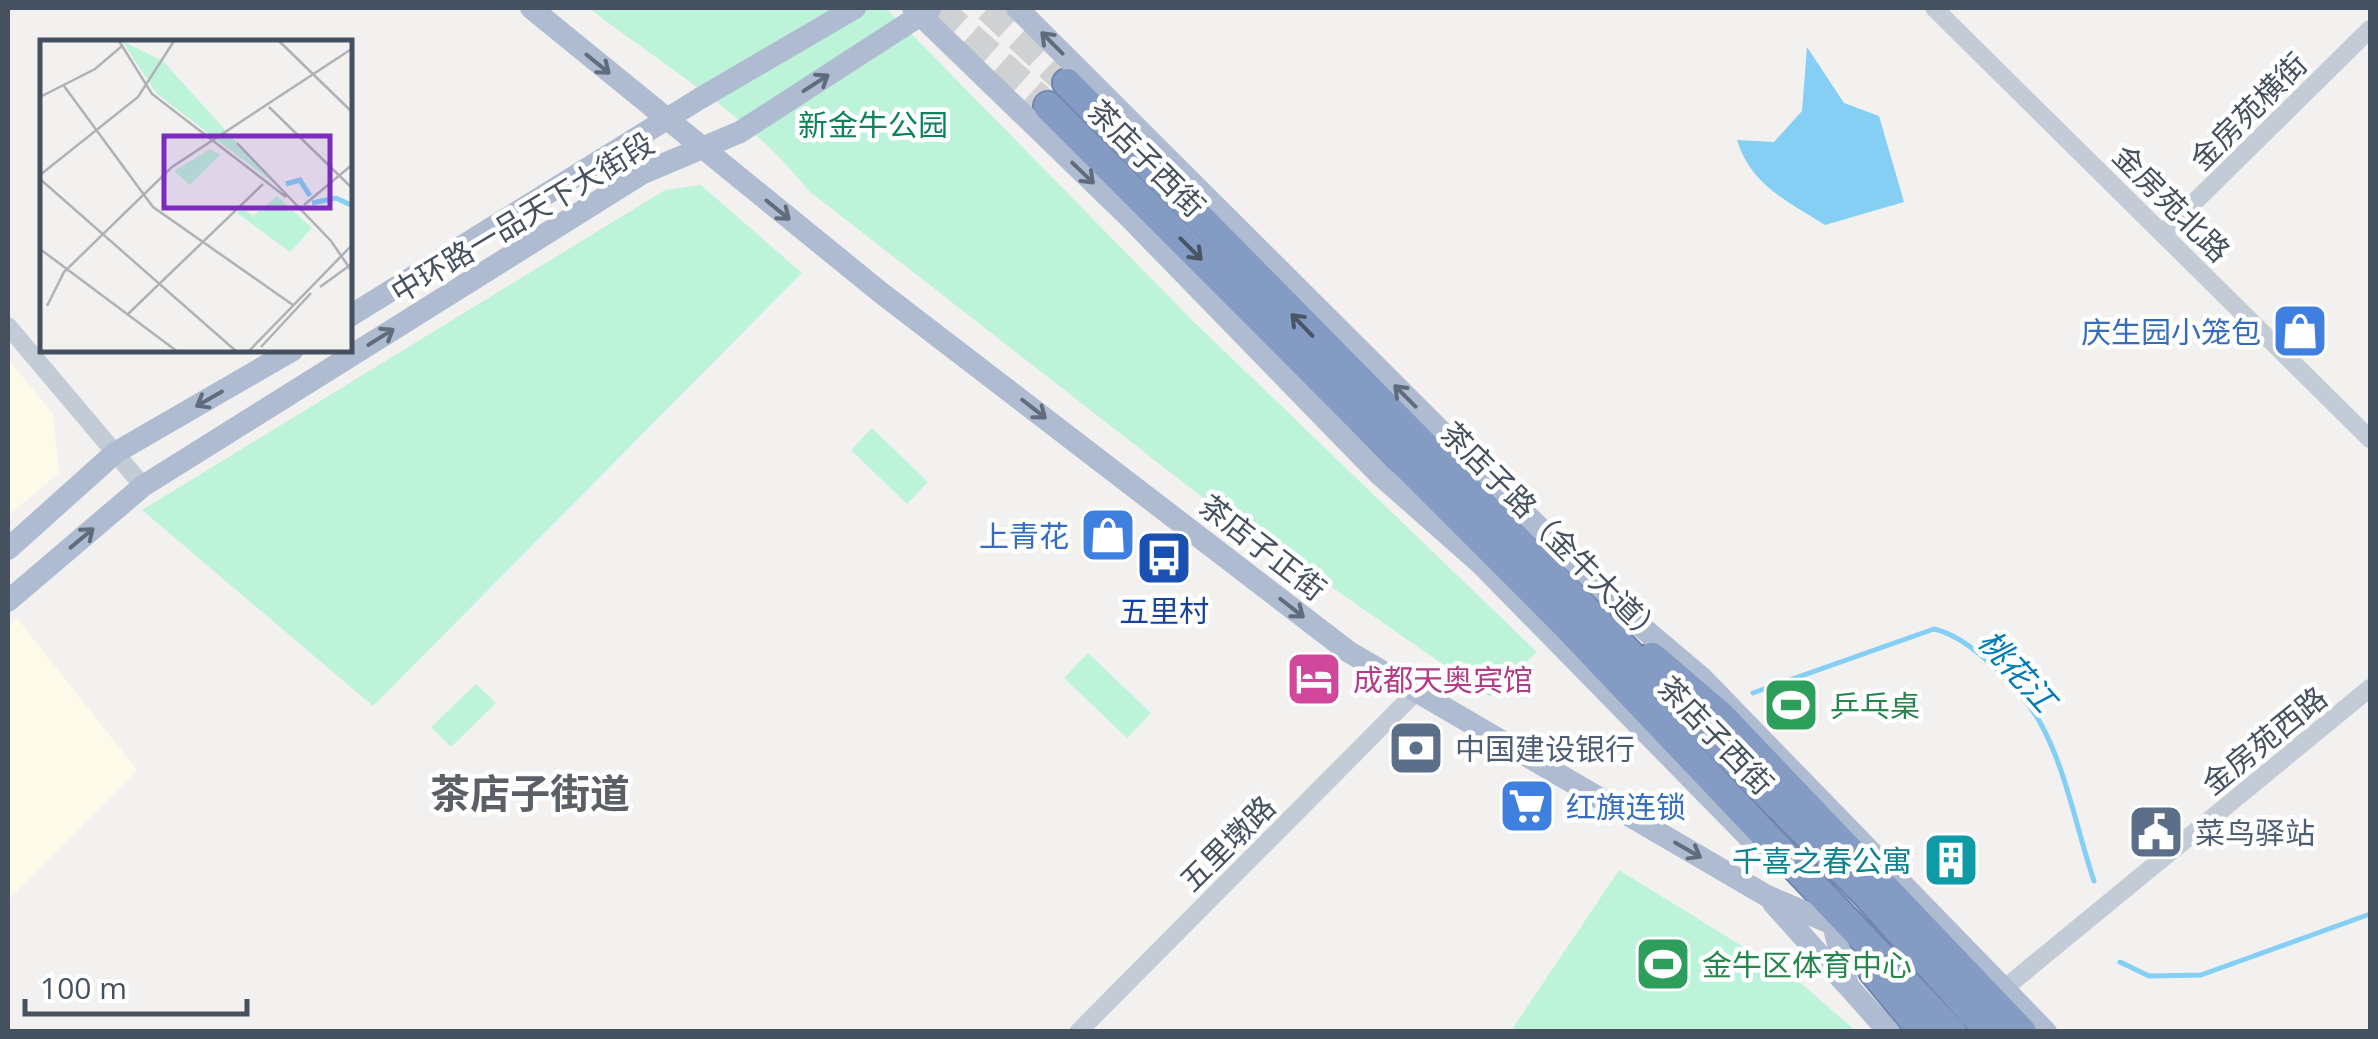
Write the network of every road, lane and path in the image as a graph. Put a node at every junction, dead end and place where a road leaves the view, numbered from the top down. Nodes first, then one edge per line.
1 (531, 8) edge
2 (855, 8) edge
3 (1017, 8) edge
4 (1934, 8) edge
5 (922, 10) edge
6 (2370, 28) edge
7 (1067, 83) tunnel mouth
8 (1048, 106) tunnel mouth
9 (666, 120) junction
10 (702, 148) junction
11 (2164, 232) junction
12 (352, 315) edge
13 (8, 326) edge
14 (290, 352) edge
15 (2370, 439) edge
16 (115, 453) junction
17 (143, 486) junction
18 (1463, 490) junction
19 (8, 549) edge
20 (8, 600) edge
21 (1592, 618) junction
22 (1644, 630) junction
23 (2370, 688) edge
24 (1414, 693) junction
25 (1768, 896) junction
26 (1839, 919) junction
27 (1848, 986) junction
28 (2006, 987) junction
29 (1078, 1032) edge
30 (1889, 1032) edge
31 (1923, 1032) edge
32 (1952, 1032) edge
33 (1990, 1032) edge
34 (2022, 1032) edge
35 (2046, 1032) edge

1 -> 9 main road
2 - 9 main road, 中环路一品天下大街段
22 -> 3 main road
4 - 11 street, 金房苑北路
10 -> 5 main road, 中环路一品天下大街段
5 -> 26 main road
6 - 11 street, 金房苑横街
18 -> 7 highway, 茶店子路（金牛大道）
8 -> 26 highway, 茶店子西街
9 - 10 main road, 茶店子正街
9 - 12 main road, 中环路一品天下大街段
17 -> 10 main road, 中环路一品天下大街段
10 -> 24 main road, 茶店子正街
11 - 15 street, 金房苑北路
13 - 16 street
14 -> 16 main road
16 - 17 street
16 - 19 main road
20 -> 17 main road, 中环路一品天下大街段
18 - 21 highway, 茶店子路（金牛大道）
18 - 22 main road
21 - 33 highway, 茶店子路（金牛大道）
21 - 34 highway
22 - 28 main road
23 - 28 street, 金房苑西路
24 -> 25 main road, 茶店子正街
24 - 29 street, 五里墩路
25 - 26 main road, 茶店子正街
25 - 27 main road
26 - 27 main road
26 - 31 highway
26 - 32 highway, 茶店子西街
27 - 30 main road
28 - 35 main road

